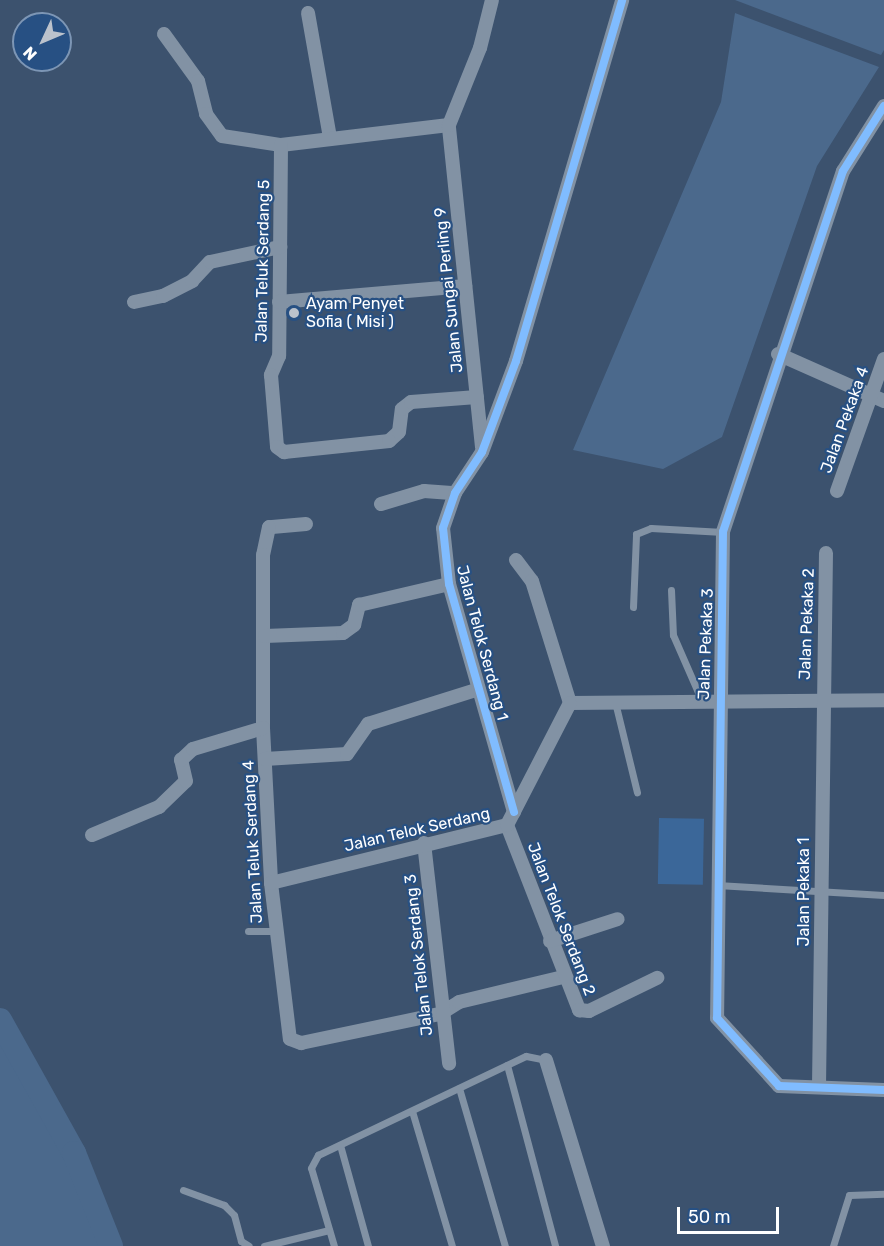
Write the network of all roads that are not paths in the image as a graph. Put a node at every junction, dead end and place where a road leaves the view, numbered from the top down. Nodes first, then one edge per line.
1 (492, 0) edge
2 (622, 0) edge
3 (308, 13) dead end
4 (164, 34) dead end
5 (884, 106) edge
6 (449, 125) junction
7 (330, 138) junction
8 (281, 145) junction
9 (280, 248) junction
10 (465, 286) junction
11 (134, 302) dead end
12 (279, 302) junction
13 (778, 354) junction
14 (884, 359) edge
15 (870, 396) junction
16 (477, 398) junction
17 (884, 400) edge
18 (482, 452) junction
19 (837, 491) dead end
20 (455, 493) junction
21 (381, 504) dead end
22 (306, 524) dead end
23 (723, 532) junction
24 (826, 553) dead end
25 (516, 560) dead end
26 (449, 584) junction
27 (671, 590) dead end
28 (633, 607) dead end
29 (265, 636) junction
30 (479, 689) junction
31 (821, 697) junction
32 (701, 699) junction
33 (718, 699) junction
34 (884, 700) edge
35 (615, 702) junction
36 (570, 703) junction
37 (262, 728) junction
38 (265, 759) junction
39 (637, 792) dead end
40 (514, 812) junction
41 (507, 825) junction
42 (92, 835) dead end
43 (424, 843) junction
44 (271, 883) junction
45 (717, 885) junction
46 (820, 892) junction
47 (884, 895) edge
48 (618, 919) dead end
49 (248, 931) dead end
50 (274, 931) junction
51 (549, 941) junction
52 (563, 977) junction
53 (657, 978) dead end
54 (440, 1014) junction
55 (546, 1060) joint
56 (449, 1064) dead end
57 (507, 1065) junction
58 (819, 1087) junction
59 (459, 1088) junction
60 (884, 1090) edge
61 (412, 1110) junction
62 (340, 1145) junction
63 (183, 1190) dead end
64 (884, 1194) edge
65 (329, 1230) junction
66 (249, 1246) edge
67 (264, 1246) edge
68 (334, 1246) edge
69 (368, 1246) edge
70 (452, 1246) edge
71 (505, 1246) edge
72 (555, 1246) edge
73 (603, 1246) edge
74 (833, 1246) edge

1 - 6 street
2 - 18 street, Jalan Telok Serdang 1
3 - 7 street
4 - 8 street
5 - 13 street, Jalan Pekaka 3
6 - 7 street
6 - 10 street, Jalan Sungai Perling 9
7 - 8 street
8 - 9 street, Jalan Teluk Serdang 5
9 - 11 street
9 - 12 street, Jalan Teluk Serdang 5
10 - 12 street
10 - 16 street, Jalan Sungai Perling 9
12 - 16 street, Jalan Teluk Serdang 5
13 - 15 street
13 - 23 street, Jalan Pekaka 3
14 - 15 street, Jalan Pekaka 4
15 - 17 street
15 - 19 street, Jalan Pekaka 4
16 - 18 street, Jalan Sungai Perling 9
18 - 20 street, Jalan Telok Serdang 1
20 - 21 street
20 - 26 street, Jalan Telok Serdang 1
22 - 29 street, Jalan Teluk Serdang 4
23 - 28 lane
23 - 33 street, Jalan Pekaka 3
24 - 31 street, Jalan Pekaka 2
25 - 36 street
26 - 29 street
26 - 30 street, Jalan Telok Serdang 1
27 - 32 lane
29 - 37 street, Jalan Teluk Serdang 4
30 - 38 street
30 - 40 street, Jalan Telok Serdang 1
31 - 33 street
31 - 34 street
31 - 46 street, Jalan Pekaka 1
32 - 33 street
32 - 35 street
33 - 45 street, Jalan Pekaka 3
35 - 36 street
35 - 39 lane
36 - 40 street, Jalan Telok Serdang
37 - 38 street, Jalan Teluk Serdang 4
37 - 42 street
38 - 44 street, Jalan Teluk Serdang 4
40 - 41 street, Jalan Telok Serdang
41 - 43 street, Jalan Telok Serdang
41 - 51 street, Jalan Telok Serdang 2
43 - 44 street, Jalan Telok Serdang
43 - 54 street, Jalan Telok Serdang 3
44 - 50 street, Jalan Teluk Serdang 4
45 - 46 lane
45 - 58 street, Jalan Pekaka 3
46 - 47 lane
46 - 58 street, Jalan Pekaka 1
48 - 51 street
49 - 50 lane
50 - 54 street, Jalan Teluk Serdang 4
51 - 52 street, Jalan Telok Serdang 2
52 - 53 street, Jalan Telok Serdang 2
52 - 54 street
54 - 56 street, Jalan Telok Serdang 3
55 - 57 lane
55 - 73 street
57 - 59 lane
57 - 72 lane
58 - 60 street, Jalan Pekaka 3
59 - 61 lane
59 - 71 lane
61 - 62 lane
61 - 70 lane
62 - 65 lane
62 - 69 lane
63 - 66 lane
64 - 74 lane
65 - 67 lane
65 - 68 lane

